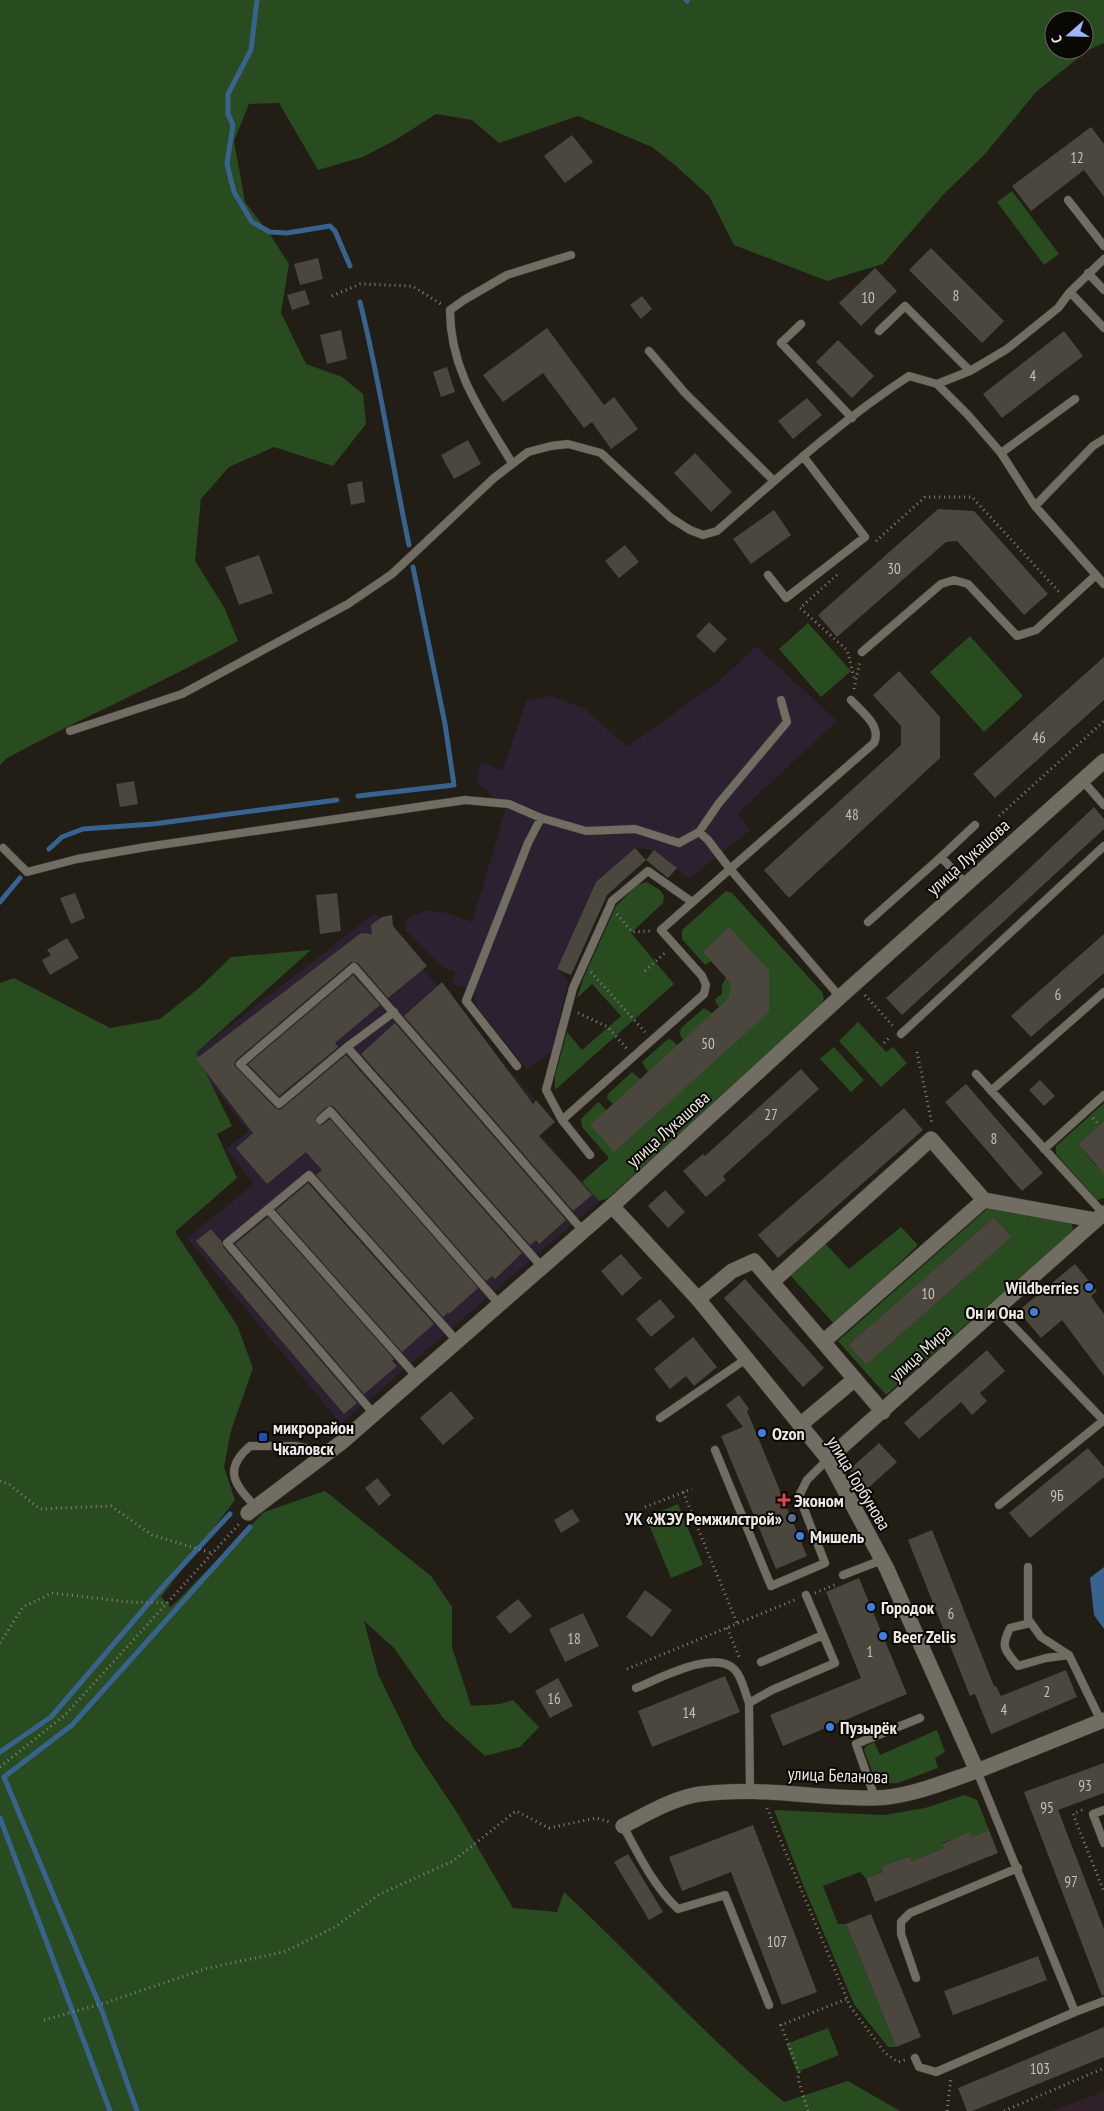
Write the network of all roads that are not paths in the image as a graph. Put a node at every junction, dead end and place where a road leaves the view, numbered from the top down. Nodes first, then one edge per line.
1 (1068, 200) dead end
2 (1104, 246) edge
3 (571, 254) dead end
4 (1104, 259) edge
5 (1088, 273) junction
6 (1104, 290) edge
7 (1070, 292) junction
8 (801, 324) dead end
9 (1104, 328) edge
10 (879, 331) dead end
11 (649, 351) dead end
12 (970, 371) junction
13 (937, 384) junction
14 (1075, 399) dead end
15 (852, 418) junction
16 (1104, 439) edge
17 (1001, 453) junction
18 (803, 456) junction
19 (512, 464) junction
20 (774, 481) junction
21 (1035, 506) junction
22 (768, 575) dead end
23 (1096, 575) junction
24 (1104, 584) edge
25 (862, 652) road end
26 (781, 700) dead end
27 (851, 700) road end
28 (70, 731) dead end
29 (1104, 761) edge
30 (1082, 780) junction
31 (1104, 805) edge
32 (541, 818) junction
33 (975, 825) dead end
34 (699, 832) junction
35 (1104, 846) edge
36 (3, 848) dead end
37 (941, 857) junction
38 (730, 869) junction
39 (966, 884) junction
40 (692, 902) junction
41 (868, 922) dead end
42 (1104, 992) edge
43 (840, 997) junction
44 (394, 1012) junction
45 (899, 1032) road end
46 (347, 1047) junction
47 (517, 1066) dead end
48 (976, 1074) dead end
49 (991, 1091) junction
50 (1104, 1095) edge
51 (320, 1120) dead end
52 (562, 1120) junction
53 (1044, 1149) junction
54 (590, 1155) dead end
55 (984, 1200) junction
56 (612, 1206) junction
57 (268, 1209) junction
58 (1101, 1215) edge
59 (582, 1231) junction
60 (542, 1267) junction
61 (772, 1282) junction
62 (698, 1299) junction
63 (499, 1304) junction
64 (996, 1309) junction
65 (457, 1341) junction
66 (823, 1342) junction
67 (746, 1359) junction
68 (416, 1376) junction
69 (855, 1379) junction
70 (883, 1412) junction
71 (374, 1414) junction
72 (660, 1418) dead end
73 (1104, 1420) edge
74 (800, 1425) junction
75 (715, 1450) dead end
76 (328, 1452) junction
77 (828, 1459) junction
78 (999, 1505) dead end
79 (252, 1510) joint
80 (882, 1560) junction
81 (1028, 1567) dead end
82 (844, 1578) road end
83 (806, 1595) road end
84 (1030, 1623) junction
85 (823, 1635) junction
86 (1069, 1655) junction
87 (761, 1662) dead end
88 (636, 1688) dead end
89 (749, 1702) junction
90 (920, 1718) dead end
91 (1103, 1720) edge
92 (977, 1771) junction
93 (750, 1790) junction
94 (875, 1798) junction
95 (1104, 1810) edge
96 (623, 1826) joint
97 (1104, 1843) edge
98 (1018, 1868) junction
99 (916, 1978) dead end
100 (1104, 2001) edge
101 (769, 2005) dead end
102 (1075, 2012) junction
103 (915, 2058) road end

1 - 2 lane
3 - 19 lane
4 - 5 lane
5 - 6 lane
5 - 7 lane
7 - 9 lane
7 - 12 lane
8 - 15 lane
10 - 12 lane
11 - 20 lane
12 - 13 lane
13 - 15 lane
13 - 17 lane
14 - 17 lane
15 - 18 lane
16 - 21 lane
17 - 21 lane
18 - 20 lane
18 - 22 lane
19 - 20 lane
19 - 28 lane
21 - 23 lane
23 - 24 lane
23 - 25 lane
26 - 34 lane
27 - 38 lane
29 - 30 street, улица Лукашова
30 - 31 lane
30 - 39 street, улица Лукашова
32 - 34 lane
32 - 36 lane
32 - 47 lane
33 - 37 lane
34 - 38 lane
35 - 45 lane
37 - 39 lane
37 - 41 lane
38 - 40 lane
38 - 43 lane
39 - 43 street, улица Лукашова
40 - 52 lane
40 - 52 lane
42 - 49 lane
43 - 56 street, улица Лукашова
44 - 46 lane
44 - 46 lane
44 - 59 lane
46 - 60 lane
48 - 49 lane
49 - 53 lane
50 - 53 lane
51 - 63 lane
52 - 54 lane
53 - 58 lane
55 - 58 street
55 - 61 street
55 - 66 street
56 - 59 street, улица Лукашова
56 - 62 street, улица Горбунова
57 - 65 lane
57 - 68 lane
57 - 71 lane
58 - 64 street, улица Мира
59 - 60 street, улица Лукашова
60 - 63 street, улица Лукашова
61 - 62 street
61 - 66 street
62 - 67 street, улица Горбунова
63 - 65 street, улица Лукашова
64 - 70 street, улица Мира
64 - 73 lane
65 - 68 street, улица Лукашова
66 - 69 street
67 - 72 lane
67 - 74 street, улица Горбунова
68 - 71 street, улица Лукашова
69 - 70 street
69 - 74 street
70 - 77 street, улица Мира
71 - 76 street, улица Лукашова
73 - 78 lane
74 - 77 street, улица Горбунова
75 - 77 lane
76 - 79 street, улица Лукашова
76 - 79 lane
77 - 80 street, улица Горбунова
80 - 82 lane
80 - 92 street, улица Горбунова
81 - 84 lane
83 - 85 lane
84 - 86 lane
84 - 86 lane
85 - 87 lane
85 - 89 lane
86 - 91 lane
88 - 89 lane
89 - 93 lane
90 - 94 lane
91 - 92 street, улица Беланова
92 - 94 street, улица Беланова
92 - 98 lane
93 - 94 street, улица Беланова
93 - 96 street, улица Беланова
95 - 97 lane
96 - 101 lane
98 - 99 lane
98 - 102 lane
100 - 102 lane
102 - 103 lane

